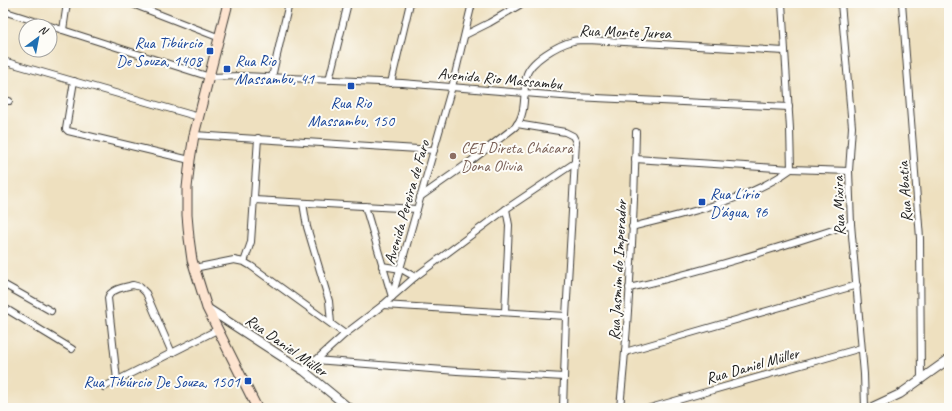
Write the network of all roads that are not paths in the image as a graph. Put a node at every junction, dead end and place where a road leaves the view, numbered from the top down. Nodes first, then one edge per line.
1 (67, 3) edge
2 (130, 3) edge
3 (228, 3) edge
4 (289, 3) edge
5 (348, 3) edge
6 (410, 3) edge
7 (472, 3) edge
8 (523, 3) edge
9 (782, 3) edge
10 (841, 3) edge
11 (902, 3) edge
12 (3, 11) edge
13 (63, 30) junction
14 (465, 34) junction
15 (220, 38) junction
16 (785, 51) junction
17 (3, 61) edge
18 (210, 77) junction
19 (272, 78) junction
20 (329, 80) junction
21 (74, 81) junction
22 (391, 83) junction
23 (452, 87) junction
24 (525, 93) junction
25 (789, 108) junction
26 (199, 117) junction
27 (517, 124) junction
28 (636, 132) dead end
29 (194, 135) junction
30 (258, 138) junction
31 (434, 150) junction
32 (635, 159) junction
33 (190, 160) junction
34 (576, 162) junction
35 (791, 169) junction
36 (849, 171) junction
37 (420, 197) junction
38 (254, 200) junction
39 (303, 203) junction
40 (365, 206) junction
41 (417, 209) junction
42 (506, 210) junction
43 (851, 224) junction
44 (632, 227) junction
45 (244, 262) junction
46 (382, 266) junction
47 (194, 268) junction
48 (401, 269) junction
49 (415, 277) junction
50 (3, 284) edge
51 (857, 285) junction
52 (629, 288) junction
53 (392, 297) junction
54 (383, 305) junction
55 (3, 307) edge
56 (207, 308) junction
57 (50, 311) dead end
58 (505, 312) junction
59 (566, 316) junction
60 (331, 323) junction
61 (217, 330) junction
62 (345, 334) junction
63 (861, 348) junction
64 (72, 349) dead end
65 (626, 352) junction
66 (172, 353) junction
67 (949, 359) edge
68 (315, 360) junction
69 (304, 371) junction
70 (564, 377) junction
71 (118, 380) junction
72 (921, 380) junction
73 (104, 387) dead end
74 (257, 408) edge
75 (349, 408) edge
76 (563, 408) edge
77 (620, 408) edge
78 (650, 408) edge
79 (865, 408) edge
80 (870, 408) edge

1 - 13 street
2 - 15 street
3 - 15 main road
4 - 19 street
5 - 20 street
6 - 22 street
7 - 14 street, Avenida Pereira de Faro
8 - 14 street
9 - 16 street
10 - 36 street, Rua Mixira
11 - 72 street, Rua Abatia
12 - 13 street, Avenida Rio Massambu
13 - 18 street, Avenida Rio Massambu
14 - 23 street, Avenida Pereira de Faro
15 - 18 main road
16 - 24 street, Rua Monte Jurea
16 - 25 street
17 - 21 street
18 - 19 street, Avenida Rio Massambu
18 - 26 main road
19 - 20 street, Avenida Rio Massambu
20 - 22 street, Avenida Rio Massambu
21 - 26 street
21 - 33 street
22 - 23 street, Avenida Rio Massambu
23 - 24 street, Avenida Rio Massambu
23 - 31 street, Avenida Pereira de Faro
24 - 25 street, Avenida Rio Massambu
24 - 27 street, Rua Monte Jurea
25 - 35 street
26 - 29 main road
27 - 34 street
27 - 37 street
28 - 32 street, Rua Jasmim do Imperador
29 - 30 street
29 - 33 main road
30 - 31 street
30 - 38 street
31 - 37 street, Avenida Pereira de Faro
32 - 35 street
32 - 44 street, Rua Jasmim do Imperador
33 - 47 main road
34 - 42 street
34 - 59 street
35 - 36 street
35 - 44 street
36 - 43 street, Rua Mixira
37 - 41 street, Avenida Pereira de Faro
38 - 39 street
38 - 45 street
39 - 40 street
39 - 60 street
40 - 41 street
40 - 46 street
41 - 48 street, Avenida Pereira de Faro
42 - 49 street
42 - 58 street
43 - 51 street, Rua Mixira
43 - 52 street
44 - 52 street, Rua Jasmim do Imperador
45 - 47 street
45 - 60 street
46 - 48 street
46 - 53 street
47 - 56 main road
48 - 49 street
48 - 53 street, Avenida Pereira de Faro
49 - 53 street
50 - 57 street
51 - 63 street, Rua Mixira
51 - 65 street
52 - 65 street, Rua Jasmim do Imperador
53 - 54 street
54 - 58 street
54 - 62 street
55 - 64 street
56 - 61 main road
56 - 69 street, Rua Daniel Müller
58 - 59 street
59 - 70 street
60 - 62 street
61 - 66 street
61 - 74 main road
62 - 68 street
63 - 78 street, Rua Daniel Müller
63 - 79 street, Rua Mixira
65 - 77 street, Rua Jasmim do Imperador
66 - 71 street
66 - 71 street
67 - 72 street
68 - 69 street
68 - 70 street
69 - 75 street, Rua Daniel Müller
70 - 76 street
71 - 73 street
72 - 80 street

